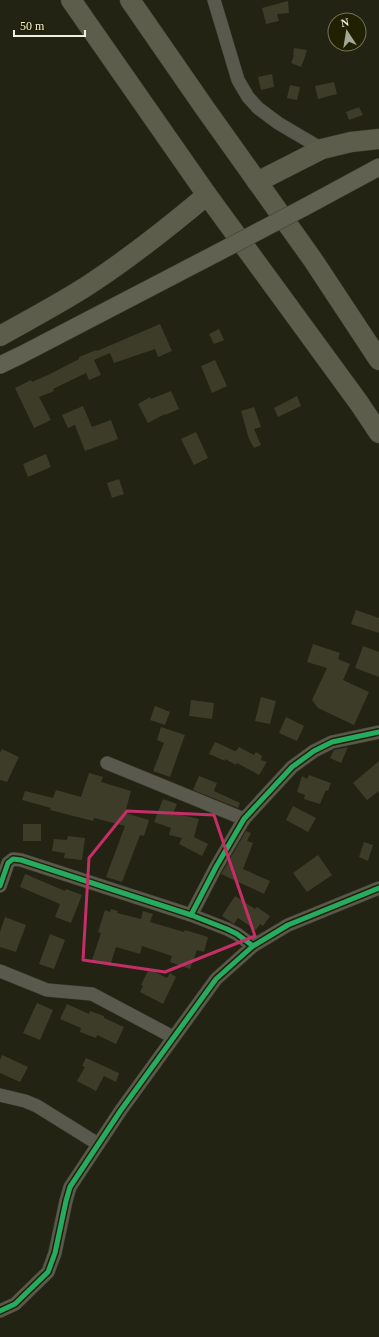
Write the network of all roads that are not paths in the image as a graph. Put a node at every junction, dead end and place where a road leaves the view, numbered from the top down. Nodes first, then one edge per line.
1 (71, 0) edge
2 (130, 0) edge
3 (214, 0) edge
4 (379, 139) edge
5 (322, 149) junction
6 (379, 167) edge
7 (257, 182) junction
8 (206, 195) junction
9 (0, 336) edge
10 (379, 360) edge
11 (0, 365) edge
12 (379, 433) edge
13 (379, 732) edge
14 (108, 763) dead end
15 (244, 819) junction
16 (4, 861) edge
17 (0, 886) edge
18 (379, 888) edge
19 (191, 915) junction
20 (253, 946) junction
21 (0, 971) edge
22 (173, 1037) junction
23 (0, 1095) edge
24 (98, 1144) junction
25 (0, 1311) edge

1 - 8 highway
2 - 7 highway
3 - 5 street
4 - 5 highway
5 - 7 highway
6 - 11 main road, bridge
7 - 10 highway
8 - 9 highway
8 - 12 highway
13 - 15 street
14 - 15 street
15 - 19 street
16 - 17 street
16 - 19 street
18 - 20 street
19 - 20 street
20 - 22 street
21 - 22 street
22 - 24 street
23 - 24 street
24 - 25 street

